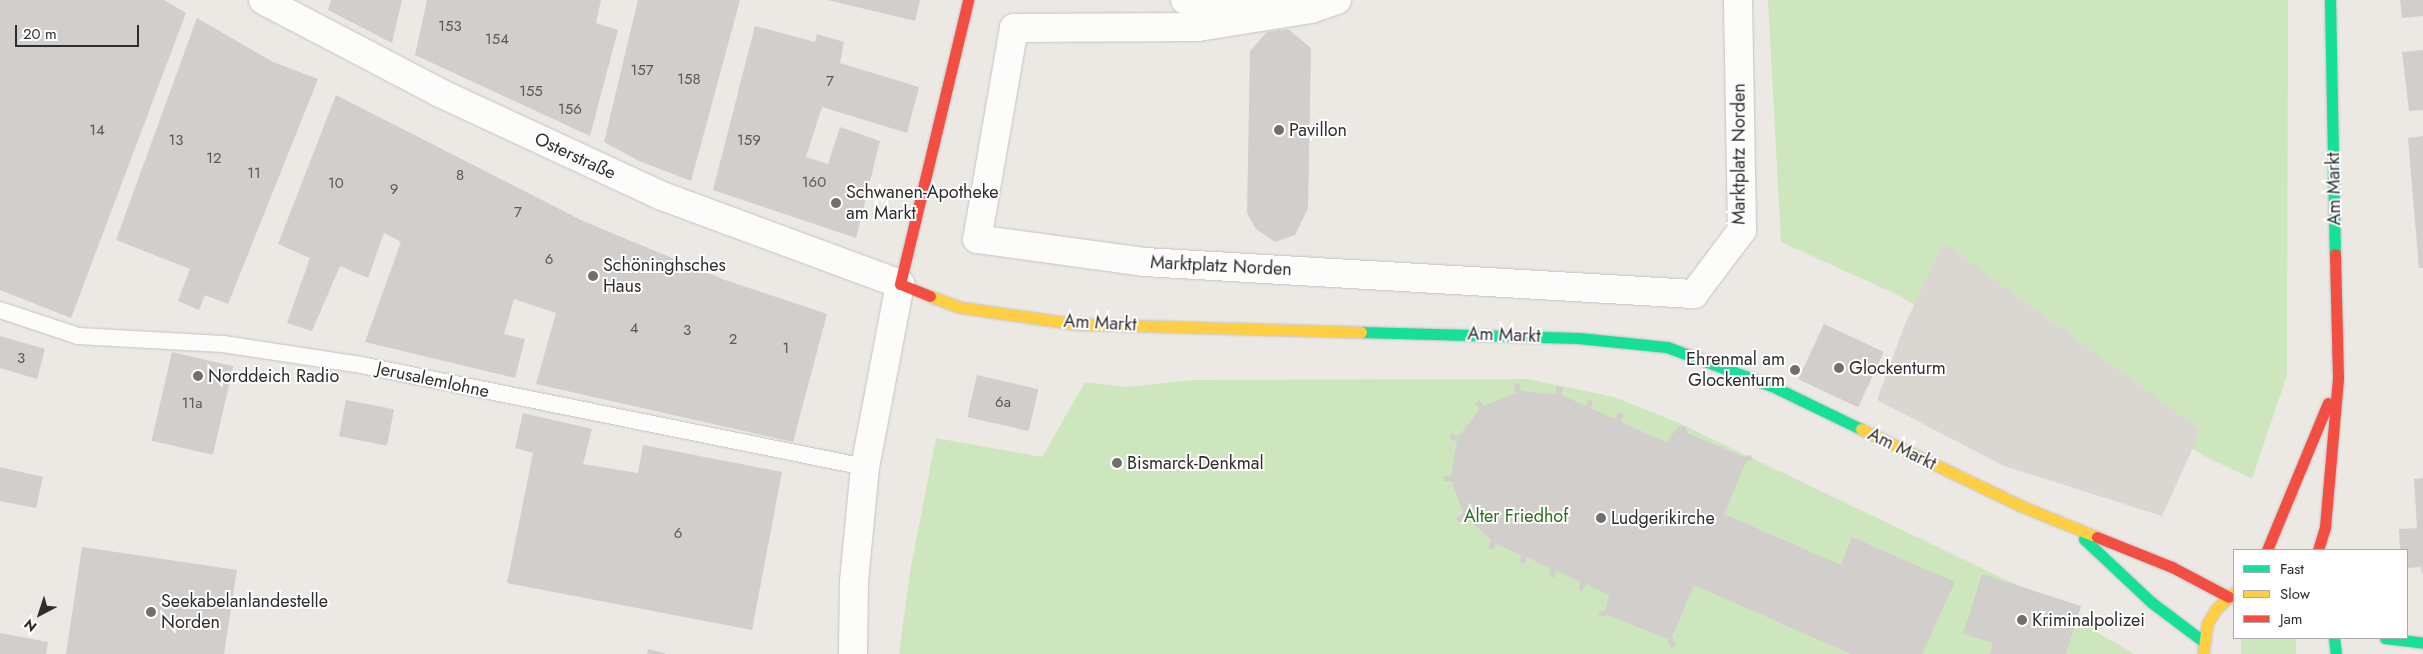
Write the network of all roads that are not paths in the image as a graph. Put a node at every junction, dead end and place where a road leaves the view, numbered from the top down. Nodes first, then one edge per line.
1 (263, 0) edge
2 (968, 0) edge
3 (1185, 0) edge
4 (1267, 0) edge
5 (1337, 0) edge
6 (1738, 0) edge
7 (2330, 0) edge
8 (1217, 1) edge
9 (900, 284) junction
10 (0, 310) edge
11 (2338, 378) junction
12 (865, 467) junction
13 (2074, 529) junction
14 (2267, 549) edge
15 (2318, 549) edge
16 (2232, 595) edge
17 (2334, 639) edge
18 (2393, 639) edge
19 (2203, 641) junction
20 (2423, 643) edge
21 (853, 654) edge
22 (2203, 654) edge
23 (2336, 654) edge

1 - 9 street, Osterstraße
2 - 9 street
3 - 8 street
4 - 8 street
5 - 6 street, Marktplatz Norden
7 - 11 street, Am Markt
9 - 12 street
9 - 13 street, Am Markt
10 - 12 lane, Jerusalemlohne
11 - 14 street, Am Markt
11 - 15 street, Am Markt
12 - 21 street
13 - 16 street, Am Markt
13 - 19 street, Am Markt
16 - 19 street, Am Markt
17 - 23 street
18 - 20 street
19 - 22 street, Am Markt

